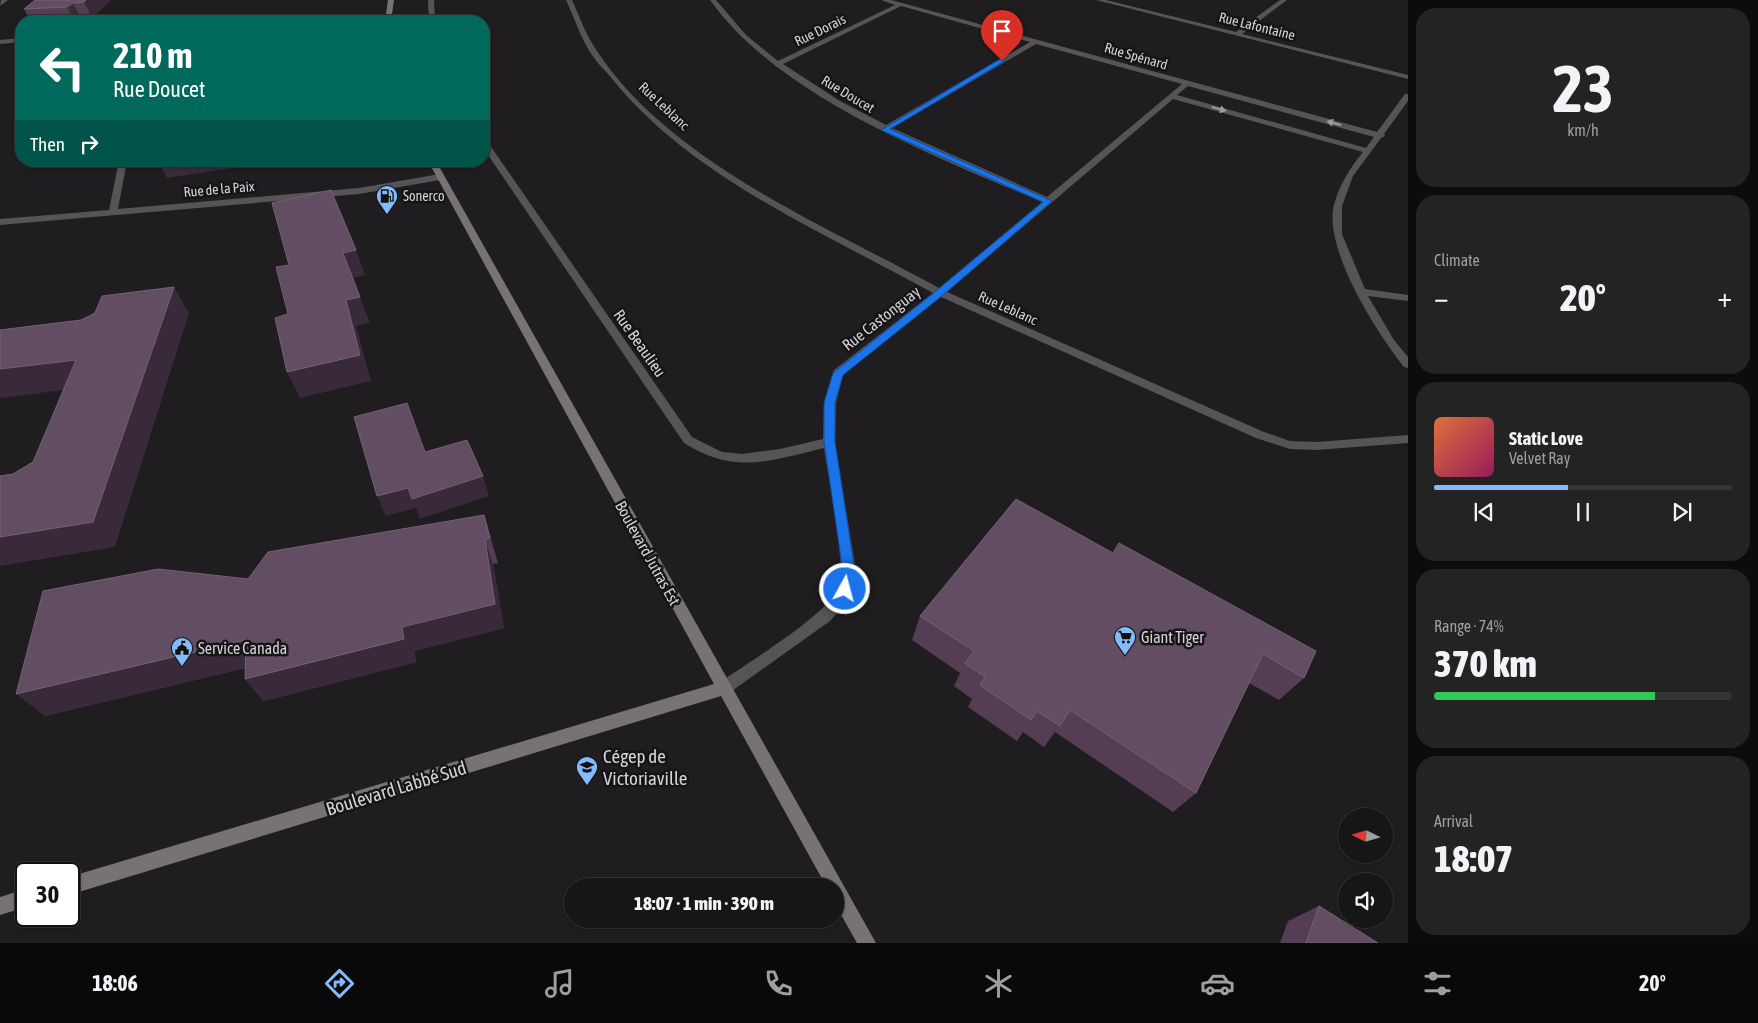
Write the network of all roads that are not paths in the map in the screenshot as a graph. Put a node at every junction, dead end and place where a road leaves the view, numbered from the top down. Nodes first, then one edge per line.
1 (5, 0) edge
2 (391, 0) edge
3 (431, 0) edge
4 (569, 0) edge
5 (713, 0) edge
6 (884, 0) edge
7 (1100, 0) edge
8 (1284, 0) edge
9 (0, 4) edge
10 (901, 4) junction
11 (389, 15) edge
12 (432, 15) edge
13 (1238, 34) junction
14 (15, 41) edge
15 (1036, 41) junction
16 (0, 42) edge
17 (778, 64) junction
18 (1408, 77) edge
19 (1187, 83) junction
20 (1172, 96) junction
21 (1408, 96) edge
22 (884, 130) junction
23 (1381, 136) junction
24 (1369, 151) junction
25 (490, 152) edge
26 (122, 167) edge
27 (435, 167) edge
28 (440, 177) junction
29 (1048, 201) junction
30 (112, 211) junction
31 (0, 222) edge
32 (1361, 292) junction
33 (940, 293) junction
34 (1408, 298) edge
35 (1408, 364) edge
36 (1408, 439) edge
37 (829, 442) junction
38 (724, 688) junction
39 (80, 883) edge
40 (15, 901) edge
41 (0, 906) edge
42 (867, 943) edge

1 - 9 street
2 - 11 main road
3 - 12 street
4 - 33 street, Rue Leblanc
5 - 17 street, Rue Doucet
6 - 10 street, Rue Spénard
7 - 13 street, Rue Lafontaine
8 - 13 street
10 - 15 street, Rue Spénard
10 - 17 street, Rue Dorais
13 - 18 street, Rue Lafontaine
14 - 16 street
15 - 19 street, Rue Spénard
15 - 22 street
17 - 22 street, Rue Doucet
19 - 20 street, Rue Castonguay
23 -> 19 street, Rue Spénard
20 -> 24 street, Rue Spénard
20 - 29 street, Rue Castonguay
21 - 23 street
22 - 29 street, Rue Doucet
23 - 24 street
24 - 32 street
25 - 37 street, Rue Beaulieu
26 - 30 street
27 - 28 main road, Boulevard Jutras Est
28 - 30 street, Rue de la Paix
28 - 38 main road, Boulevard Jutras Est
29 - 33 street, Rue Castonguay
30 - 31 street, Rue de la Paix
32 - 34 street
32 - 35 street
33 - 36 street, Rue Leblanc
33 - 37 street, Rue Castonguay
37 - 38 street, Rue Castonguay
38 - 39 main road, Boulevard Labbé Sud
38 - 42 main road, Boulevard Jutras Est
40 - 41 main road

